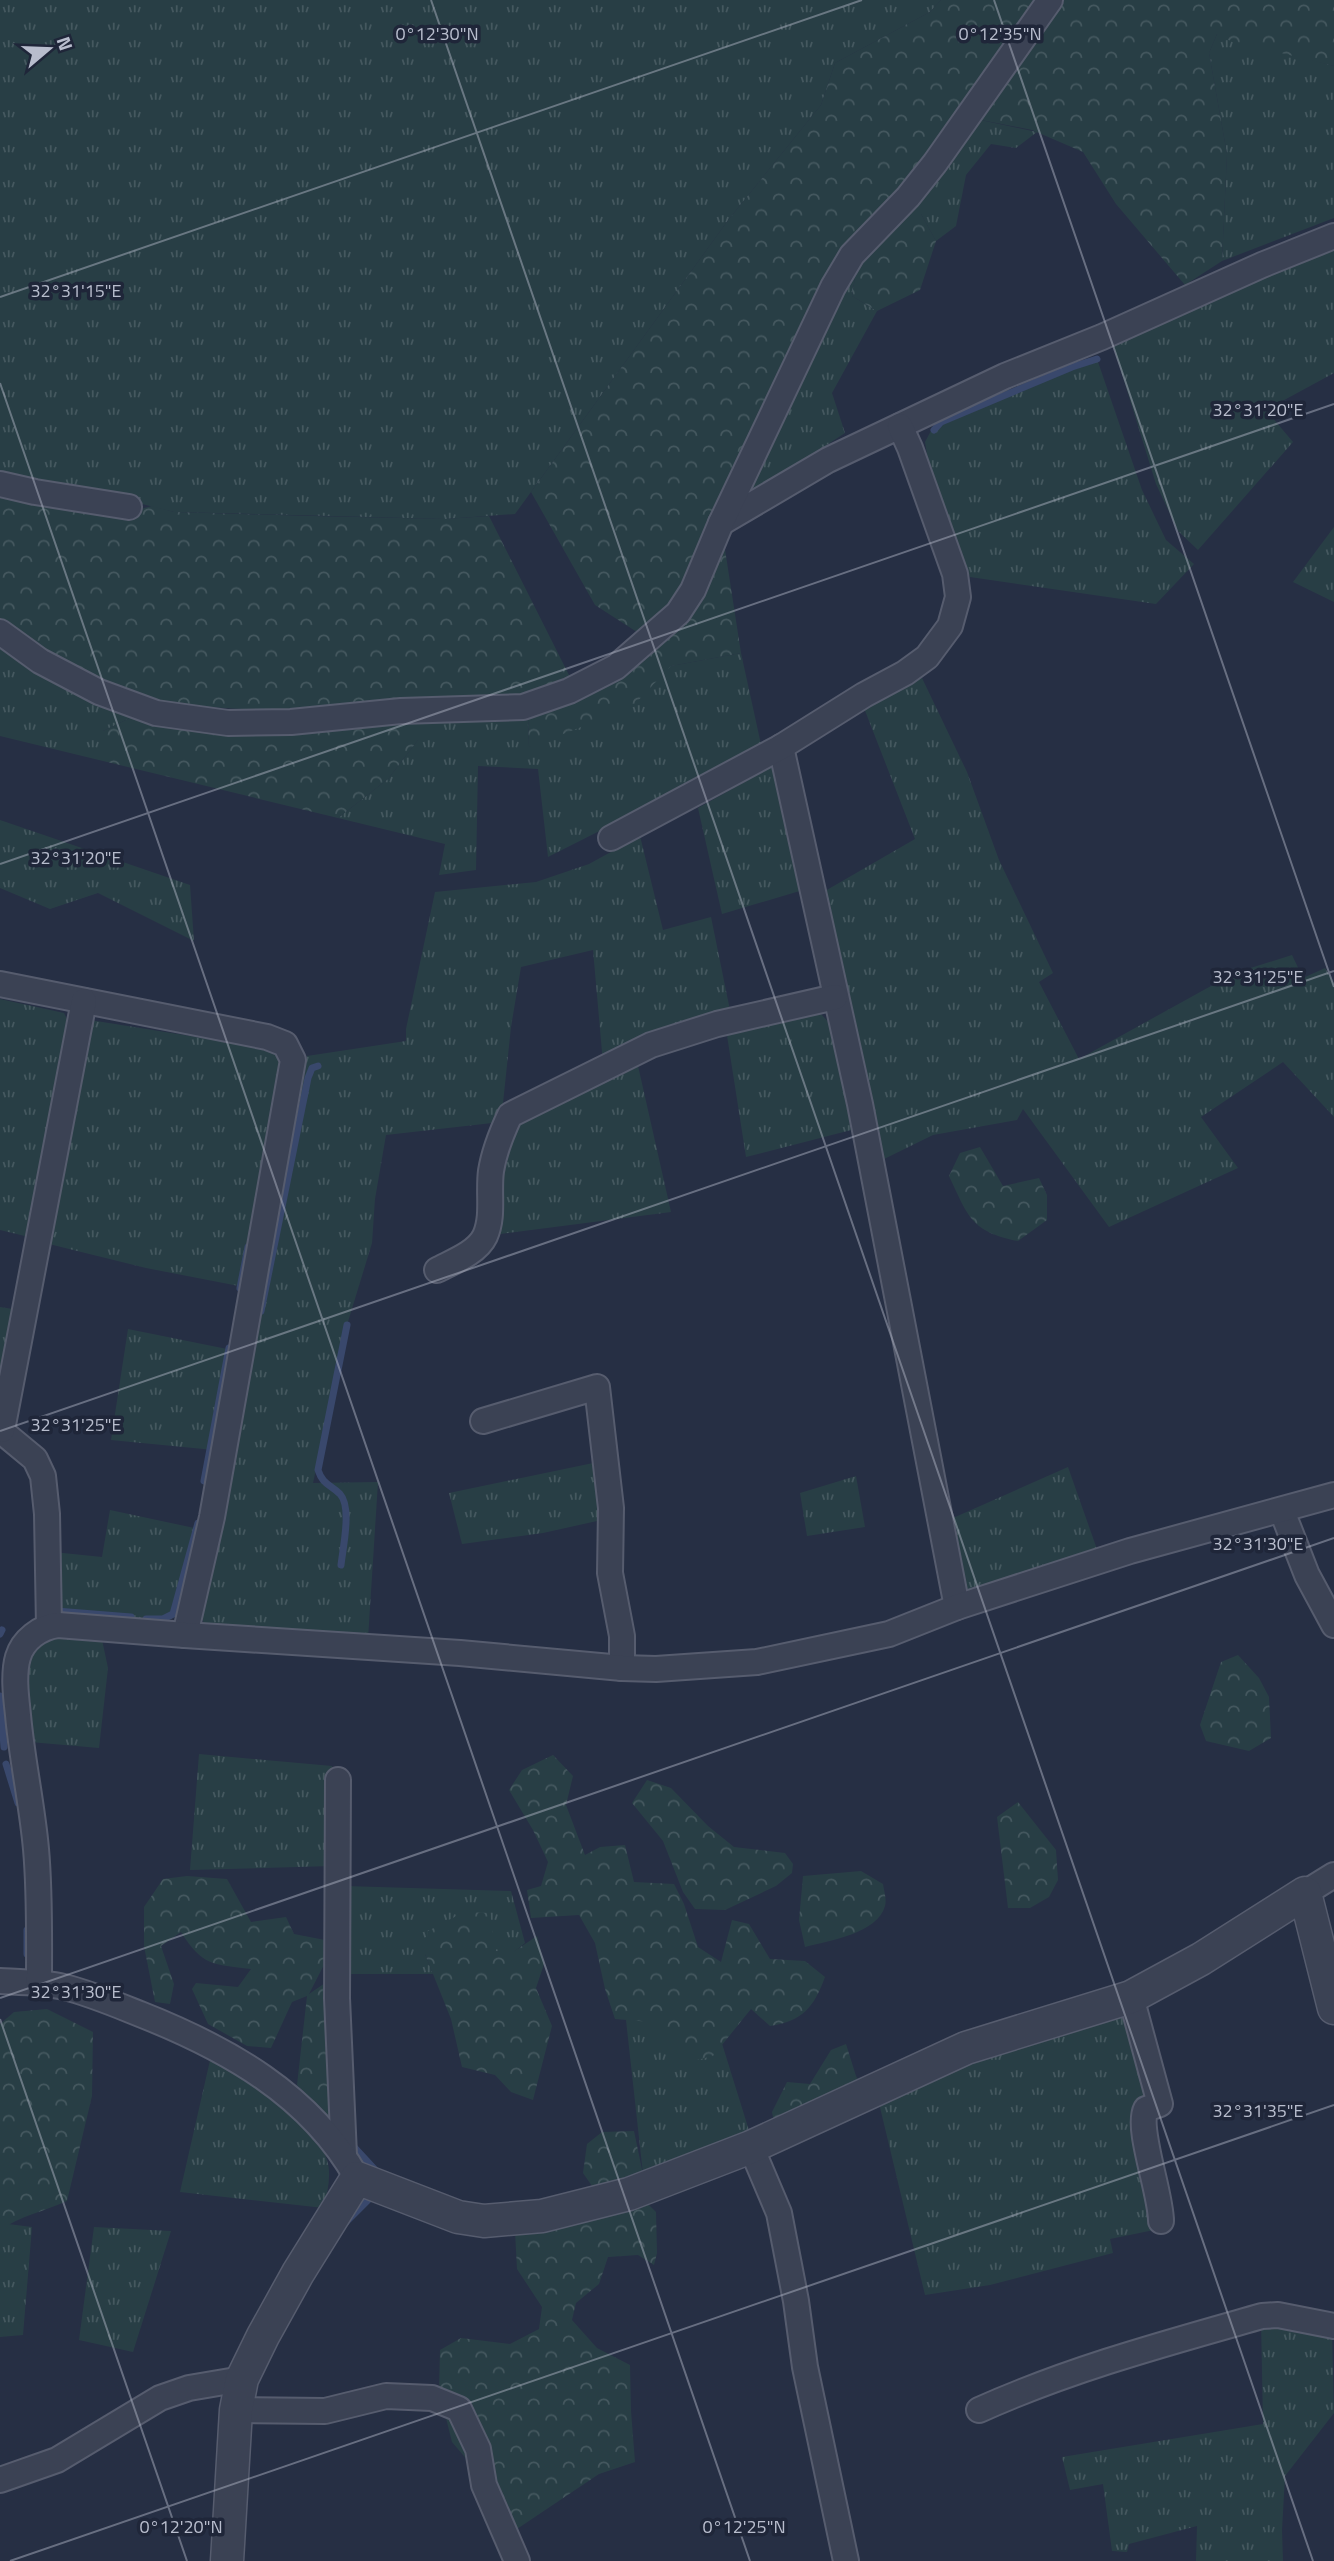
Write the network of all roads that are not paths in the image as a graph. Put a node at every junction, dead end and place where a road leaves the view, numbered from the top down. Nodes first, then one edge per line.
1 (1050, 0) edge
2 (1334, 236) edge
3 (900, 426) junction
4 (0, 484) edge
5 (129, 507) dead end
6 (721, 523) junction
7 (0, 632) edge
8 (781, 747) junction
9 (611, 838) dead end
10 (0, 984) edge
11 (835, 997) junction
12 (84, 1001) junction
13 (437, 1270) dead end
14 (483, 1421) dead end
15 (1, 1430) edge
16 (1334, 1495) edge
17 (1282, 1511) junction
18 (957, 1607) junction
19 (1334, 1625) edge
20 (49, 1626) junction
21 (185, 1636) junction
22 (622, 1668) junction
23 (338, 1780) dead end
24 (1334, 1875) edge
25 (1305, 1893) junction
26 (0, 1981) edge
27 (39, 1983) junction
28 (1131, 1997) junction
29 (1334, 2008) edge
30 (751, 2147) junction
31 (350, 2166) junction
32 (1161, 2221) dead end
33 (1334, 2326) edge
34 (242, 2379) junction
35 (236, 2410) junction
36 (979, 2410) dead end
37 (0, 2480) edge
38 (227, 2561) edge
39 (517, 2561) edge
40 (845, 2561) edge

1 - 6 street
2 - 3 street
3 - 6 street
3 - 8 street
4 - 5 street
6 - 7 street
8 - 9 street
8 - 11 street
10 - 12 street
11 - 13 street
11 - 18 street
12 - 15 street
12 - 21 street
14 - 22 street
15 - 20 street
16 - 17 street
17 - 18 street
17 - 19 street
18 - 22 street
20 - 21 street
20 - 27 street
21 - 22 street
23 - 31 street
24 - 25 street
25 - 28 street
25 - 29 street
26 - 27 street
27 - 31 street
28 - 30 street
28 - 32 street
30 - 31 street
30 - 40 street
31 - 34 street
33 - 36 street
34 - 35 street
34 - 37 street
35 - 38 street
35 - 39 street

